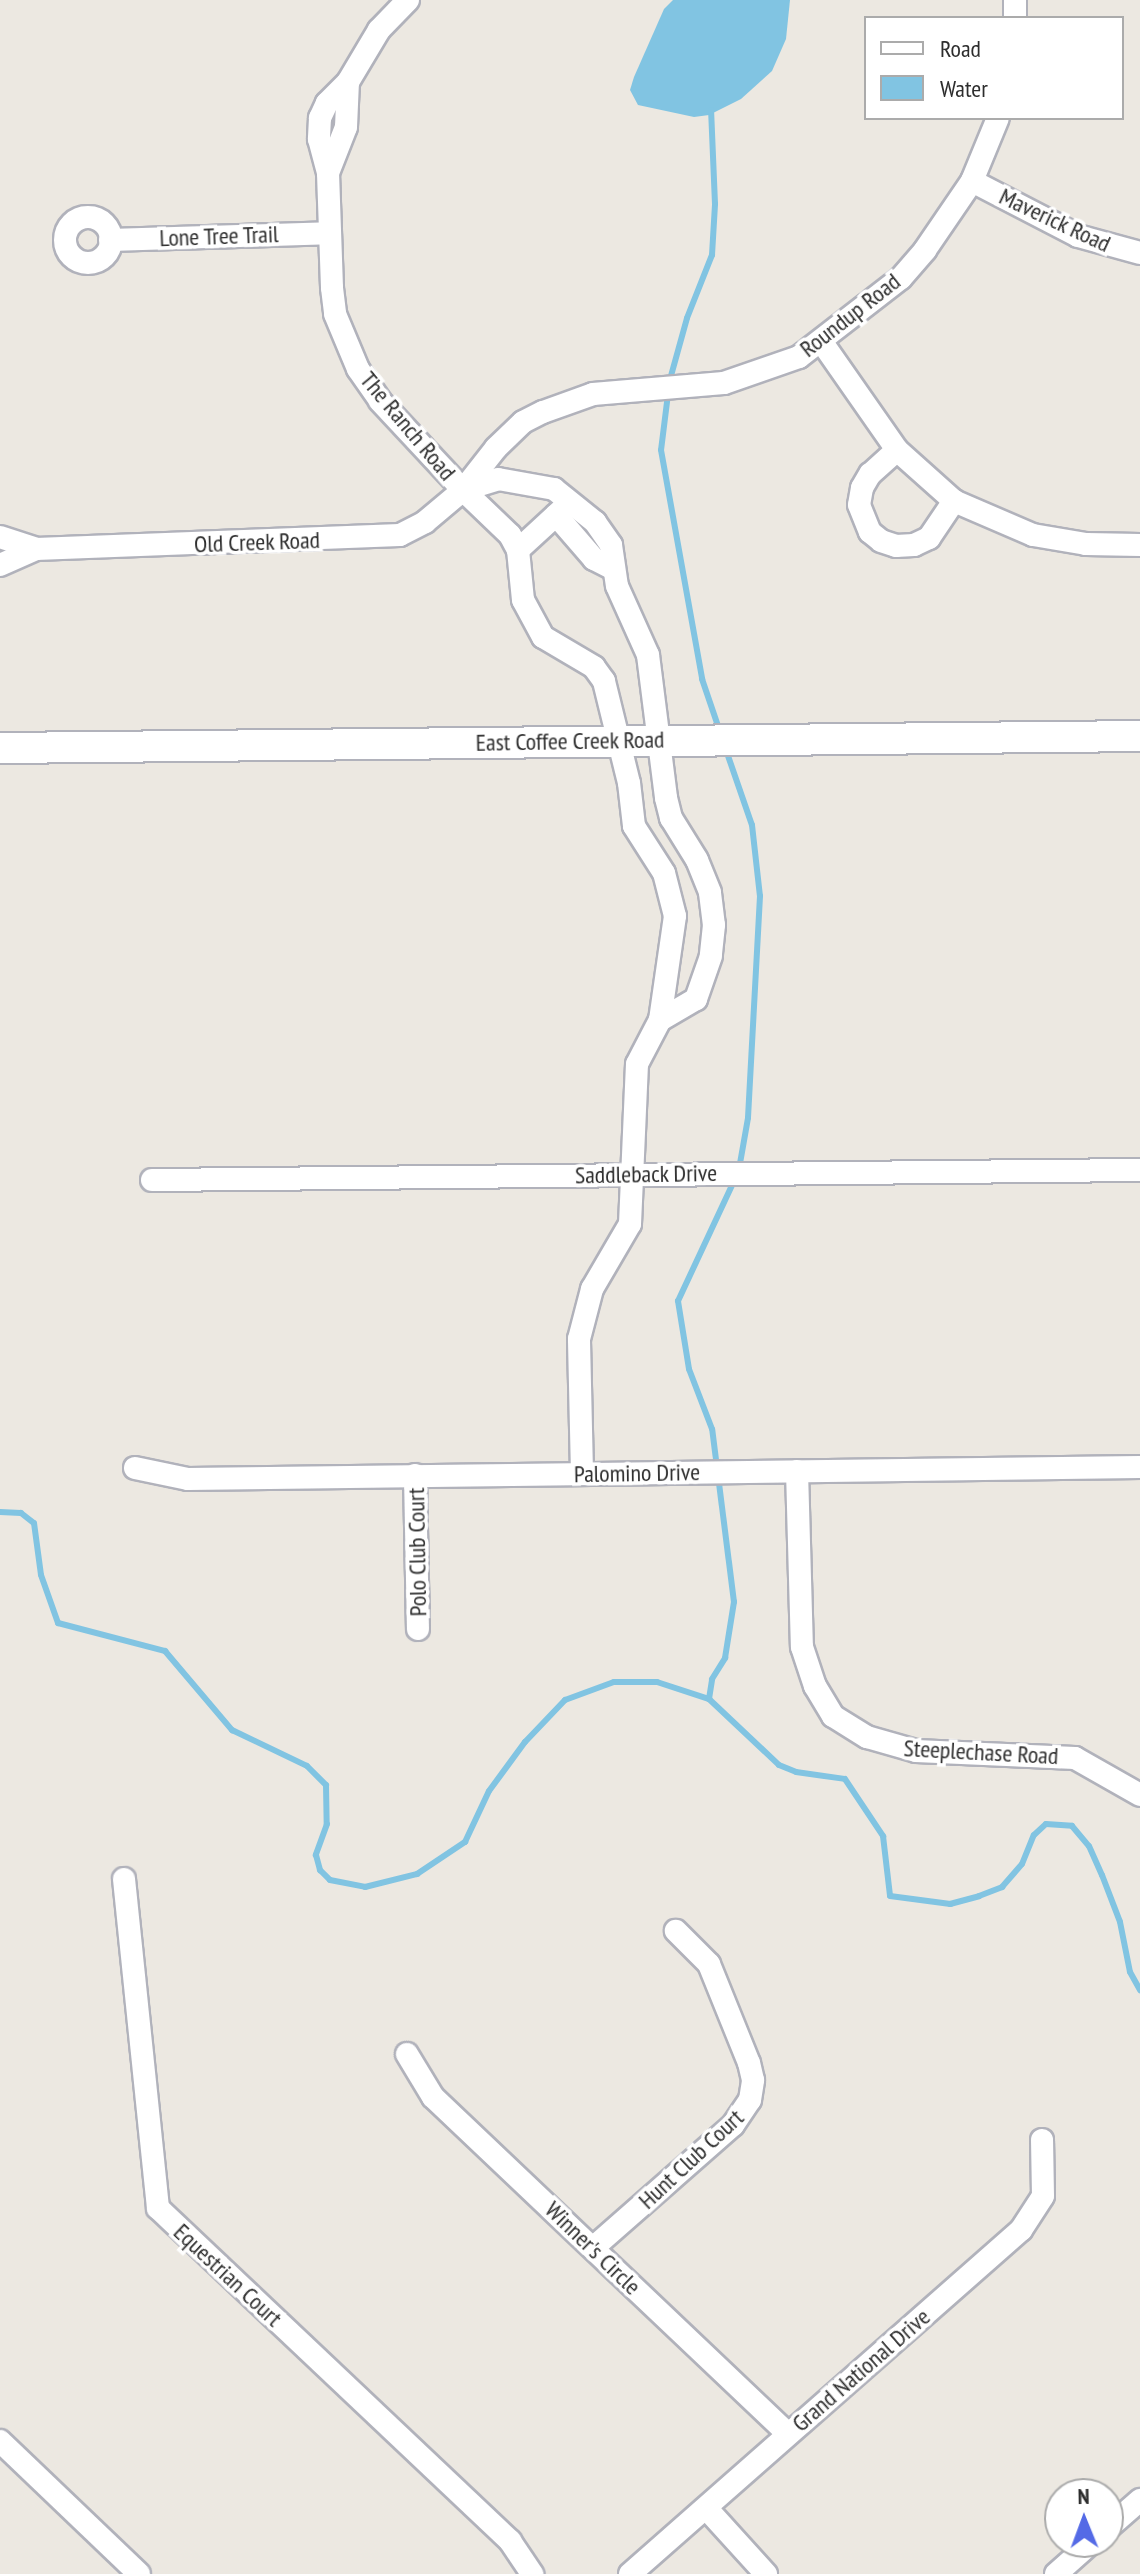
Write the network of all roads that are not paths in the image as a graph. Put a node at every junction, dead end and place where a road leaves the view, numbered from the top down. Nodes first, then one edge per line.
1 (408, 0) edge
2 (997, 120) edge
3 (972, 181) junction
4 (328, 233) junction
5 (110, 240) dead end
6 (1140, 253) edge
7 (821, 341) junction
8 (897, 450) junction
9 (463, 490) junction
10 (954, 501) junction
11 (564, 508) junction
12 (0, 537) edge
13 (1140, 545) edge
14 (36, 549) junction
15 (518, 550) junction
16 (0, 565) edge
17 (1140, 736) edge
18 (616, 741) junction
19 (657, 741) junction
20 (0, 748) edge
21 (660, 1020) junction
22 (1140, 1170) edge
23 (632, 1174) junction
24 (152, 1180) dead end
25 (1140, 1467) edge
26 (135, 1468) dead end
27 (797, 1471) junction
28 (582, 1473) junction
29 (415, 1475) junction
30 (418, 1629) dead end
31 (1140, 1795) edge
32 (124, 1879) dead end
33 (676, 1931) dead end
34 (407, 2054) dead end
35 (1042, 2140) dead end
36 (594, 2247) junction
37 (788, 2434) junction
38 (0, 2441) edge
39 (1140, 2500) edge
40 (707, 2509) junction
41 (1124, 2514) edge
42 (1074, 2558) edge
43 (139, 2574) edge
44 (532, 2574) edge
45 (630, 2574) edge
46 (766, 2574) edge
47 (1056, 2574) edge

1 - 4 street, The Ranch Road
2 - 3 street, Roundup Road
3 - 6 street, Maverick Road
3 - 7 street, Roundup Road
4 - 5 street, Lone Tree Trail
4 - 9 street, The Ranch Road
7 - 8 street
7 - 9 street, Roundup Road
8 - 10 street
8 - 10 street
9 - 11 street, The Ranch Road
9 - 14 street, Old Creek Road
9 - 15 street, The Ranch Road
10 - 13 street
11 - 15 street
11 - 19 street, The Ranch Road
12 - 14 street, Old Creek Road
14 - 16 street, Old Creek Road
15 - 18 street
17 - 19 street, East Coffee Creek Road
18 - 19 street, East Coffee Creek Road
18 - 20 street, East Coffee Creek Road
18 - 21 street
19 - 21 street, The Ranch Road
21 - 23 street
22 - 23 street, Saddleback Drive
23 - 24 street, Saddleback Drive
23 - 28 street
25 - 27 street, Palomino Drive
26 - 29 street, Palomino Drive
27 - 28 street, Palomino Drive
27 - 31 street, Steeplechase Road
28 - 29 street, Palomino Drive
29 - 30 street, Polo Club Court
32 - 44 street, Equestrian Court
33 - 36 street, Hunt Club Court
34 - 36 street, Winner's Circle
35 - 37 street, Grand National Drive
36 - 37 street, Winner's Circle
37 - 40 street, Grand National Drive
38 - 43 street
39 - 41 street
40 - 45 street, Grand National Drive
40 - 46 street
42 - 47 street

